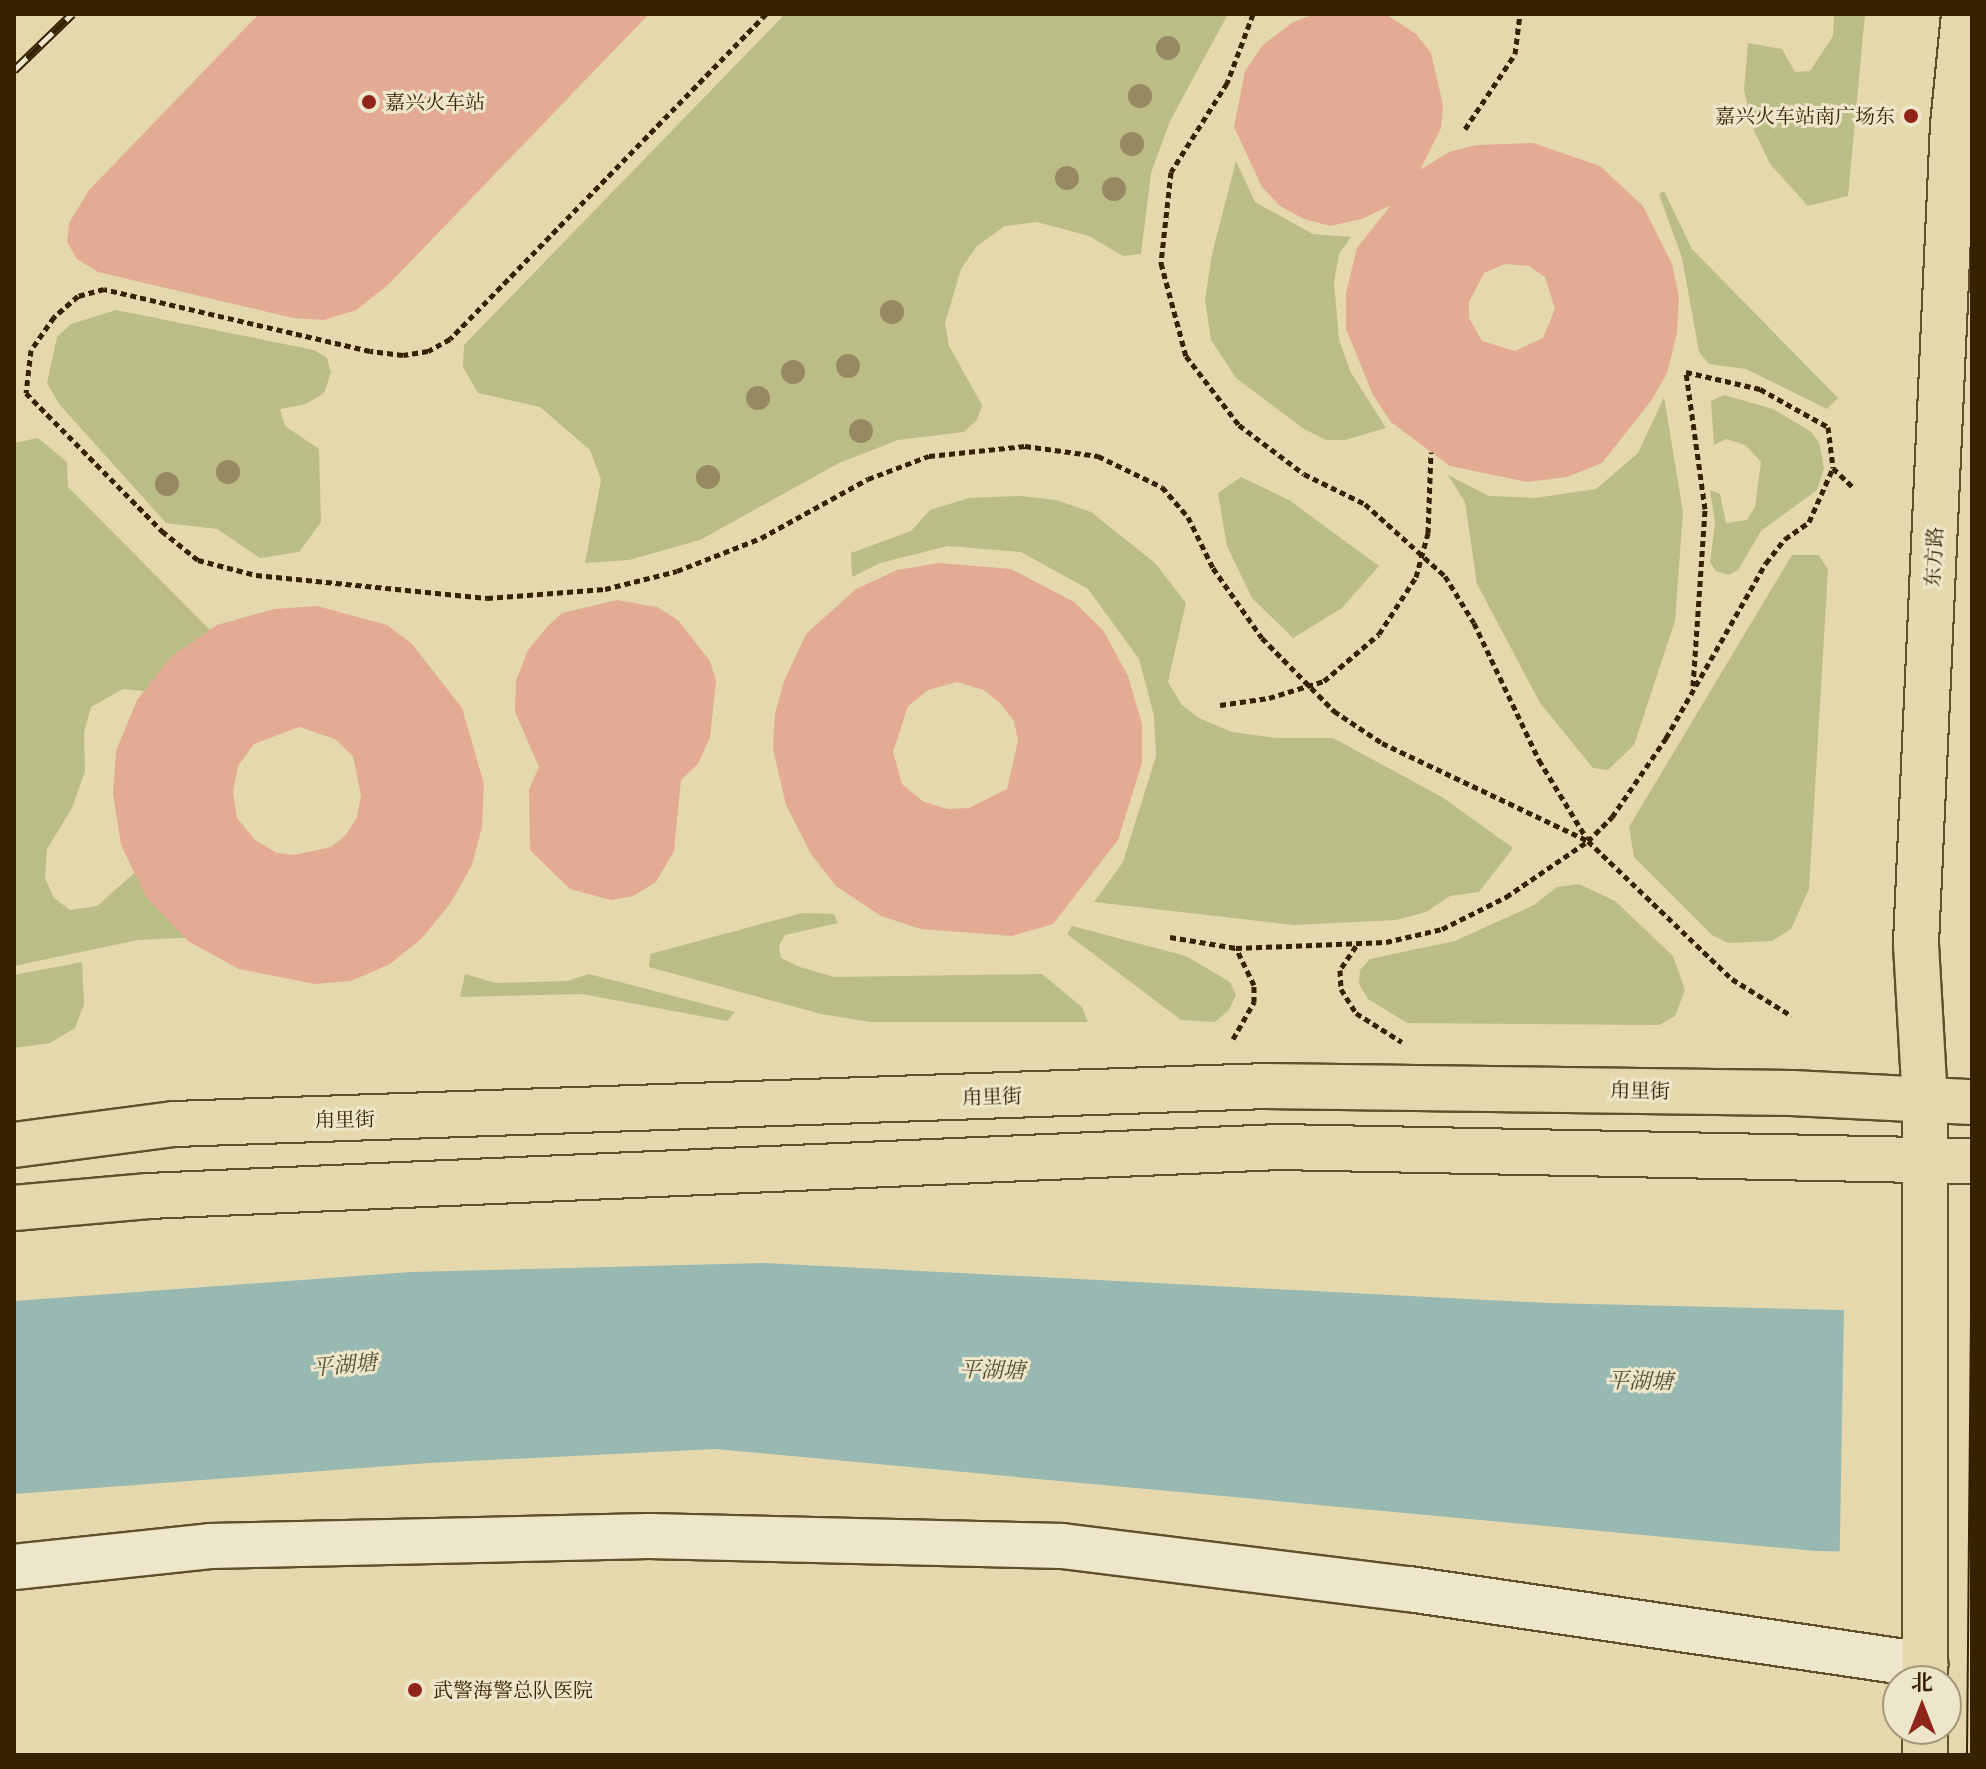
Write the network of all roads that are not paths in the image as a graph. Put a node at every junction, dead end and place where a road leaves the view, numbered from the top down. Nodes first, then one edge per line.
1 (1964, 14) edge
2 (1925, 1101) junction
3 (1972, 1102) edge
4 (14, 1145) edge
5 (1924, 1159) junction
6 (1972, 1161) edge
7 (14, 1208) edge
8 (14, 1567) edge
9 (1925, 1665) edge
10 (1882, 1666) edge

1 - 2 main road, 东方路
2 - 3 main road, 甪里街
2 - 4 main road, 甪里街
2 - 5 main road, 东方路
5 - 6 main road
5 - 7 main road
5 - 9 main road, 东方路
8 - 10 street

